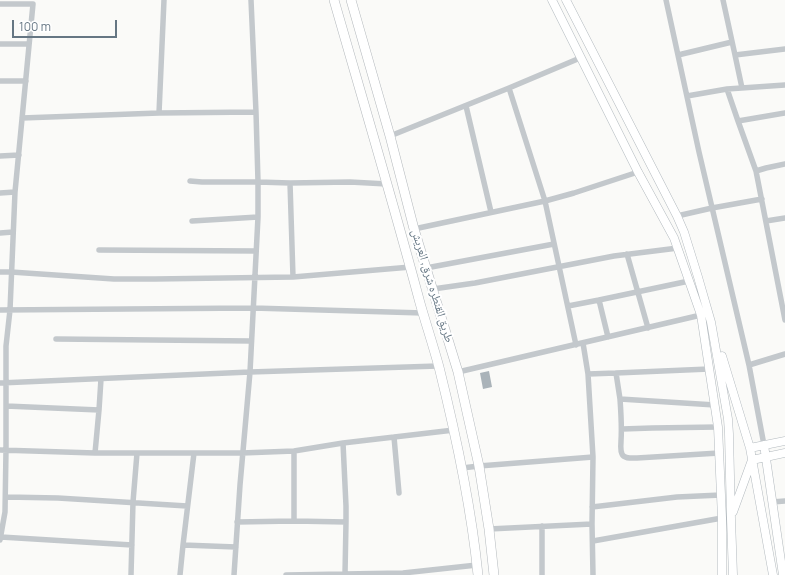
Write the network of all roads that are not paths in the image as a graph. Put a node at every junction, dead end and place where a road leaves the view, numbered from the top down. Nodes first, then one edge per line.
1 (164, 0) edge
2 (251, 0) edge
3 (334, 0) edge
4 (351, 0) edge
5 (552, 0) edge
6 (566, 0) edge
7 (666, 0) edge
8 (723, 0) edge
9 (33, 2) edge
10 (0, 4) edge
11 (732, 42) junction
12 (0, 44) edge
13 (29, 44) junction
14 (785, 49) edge
15 (678, 55) junction
16 (735, 55) junction
17 (580, 58) junction
18 (0, 81) edge
19 (26, 81) junction
20 (785, 85) edge
21 (510, 88) junction
22 (742, 88) junction
23 (728, 89) junction
24 (686, 96) junction
25 (466, 106) junction
26 (256, 112) junction
27 (159, 113) junction
28 (785, 113) edge
29 (22, 118) junction
30 (738, 121) junction
31 (390, 136) junction
32 (19, 155) junction
33 (0, 156) edge
34 (785, 164) edge
35 (756, 171) junction
36 (638, 172) junction
37 (190, 181) dead end
38 (258, 182) junction
39 (290, 183) junction
40 (388, 184) junction
41 (15, 192) junction
42 (0, 193) edge
43 (762, 199) junction
44 (545, 201) junction
45 (712, 208) junction
46 (491, 212) junction
47 (677, 216) junction
48 (258, 217) junction
49 (785, 218) edge
50 (192, 221) dead end
51 (766, 221) junction
52 (414, 229) junction
53 (13, 232) junction
54 (0, 233) edge
55 (554, 244) junction
56 (678, 248) junction
57 (99, 250) dead end
58 (256, 251) junction
59 (627, 254) junction
60 (559, 266) junction
61 (411, 267) junction
62 (426, 268) junction
63 (0, 272) edge
64 (11, 272) junction
65 (293, 277) junction
66 (255, 278) junction
67 (689, 281) junction
68 (433, 289) junction
69 (638, 292) junction
70 (599, 300) junction
71 (568, 306) junction
72 (253, 308) junction
73 (0, 310) edge
74 (10, 310) junction
75 (784, 312) edge
76 (423, 313) junction
77 (701, 315) junction
78 (785, 320) edge
79 (711, 322) junction
80 (648, 328) junction
81 (608, 338) junction
82 (56, 339) dead end
83 (251, 341) junction
84 (583, 343) junction
85 (576, 345) junction
86 (3, 346) edge
87 (785, 354) edge
88 (749, 365) junction
89 (438, 366) junction
90 (709, 369) junction
91 (250, 372) junction
92 (458, 372) junction
93 (616, 373) junction
94 (588, 374) junction
95 (101, 379) junction
96 (3, 383) edge
97 (620, 399) junction
98 (715, 405) junction
99 (6, 406) junction
100 (100, 410) junction
101 (718, 428) junction
102 (622, 429) junction
103 (454, 430) junction
104 (394, 437) junction
105 (785, 441) edge
106 (343, 443) junction
107 (764, 445) junction
108 (750, 448) junction
109 (3, 450) edge
110 (294, 451) junction
111 (95, 452) junction
112 (137, 453) junction
113 (194, 453) junction
114 (242, 453) junction
115 (719, 453) junction
116 (785, 453) edge
117 (593, 457) junction
118 (766, 457) junction
119 (752, 460) junction
120 (720, 463) junction
121 (730, 463) junction
122 (479, 466) junction
123 (462, 468) junction
124 (399, 494) dead end
125 (721, 495) junction
126 (6, 498) junction
127 (785, 501) edge
128 (133, 502) junction
129 (772, 502) junction
130 (187, 506) junction
131 (592, 507) junction
132 (3, 512) edge
133 (722, 518) junction
134 (730, 519) junction
135 (294, 521) junction
136 (237, 522) junction
137 (346, 522) junction
138 (592, 524) junction
139 (542, 526) junction
140 (489, 529) junction
141 (0, 538) edge
142 (593, 541) junction
143 (132, 545) junction
144 (183, 545) junction
145 (236, 547) junction
146 (477, 565) junction
147 (783, 571) edge
148 (772, 572) edge
149 (345, 574) edge
150 (131, 575) edge
151 (180, 575) edge
152 (234, 575) edge
153 (286, 575) edge
154 (478, 575) edge
155 (494, 575) edge
156 (542, 575) edge
157 (593, 575) edge
158 (722, 575) edge
159 (733, 575) edge

1 - 27 street
2 - 26 street
3 - 40 highway, طريق القنطره شرق, العريش
4 - 31 highway, طريق القنطره شرق, العريش
5 - 17 main road
6 - 47 main road
7 - 15 street
8 - 11 street
9 - 10 street
9 - 13 street
11 - 15 street
11 - 16 street
12 - 13 street
13 - 19 street
14 - 16 street
15 - 24 street
16 - 22 street
17 - 21 street
17 - 36 main road
18 - 19 street
19 - 29 street
20 - 22 street
21 - 25 street
21 - 44 street
22 - 23 street
23 - 24 street
23 - 30 street
24 - 45 street
25 - 31 street
25 - 46 street
26 - 27 street
26 - 38 street
27 - 29 street
28 - 30 street
29 - 32 street
30 - 35 street
31 - 52 highway, طريق القنطره شرق, العريش
32 - 33 street
32 - 41 street
34 - 35 street
35 - 43 street
36 - 44 street
36 - 56 main road
37 - 38 street
38 - 39 street
38 - 48 street
39 - 40 street
39 - 65 street
40 - 61 highway, طريق القنطره شرق, العريش
41 - 42 street
41 - 53 street
43 - 45 street
43 - 51 street
44 - 46 street
44 - 55 street
45 - 47 street
45 - 88 street
46 - 52 street
47 - 79 main road
48 - 50 street
48 - 58 street
49 - 51 street
51 - 75 street
52 - 62 highway, طريق القنطره شرق, العريش
53 - 54 street
53 - 64 street
55 - 60 street
55 - 62 street
56 - 59 street
56 - 67 main road
57 - 58 street
58 - 66 street
59 - 60 street
59 - 69 street
60 - 68 street
60 - 71 street
61 - 65 street
61 - 76 highway, طريق القنطره شرق, العريش
62 - 68 highway, طريق القنطره شرق, العريش
63 - 64 street
64 - 66 street
64 - 74 street
65 - 66 street
66 - 72 street
67 - 69 street
67 - 77 main road
68 - 92 highway, طريق القنطره شرق, العريش
69 - 70 street
69 - 80 street
70 - 71 street
70 - 81 street
71 - 85 street
72 - 74 street
72 - 76 street
72 - 83 street
73 - 74 street
74 - 86 street
75 - 78 street
76 - 89 highway, طريق القنطره شرق, العريش
77 - 80 street
77 - 90 main road
79 - 108 main road
79 - 121 main road
80 - 81 street
81 - 84 street
82 - 83 street
83 - 91 street
84 - 85 street
84 - 94 street
85 - 92 street
86 - 96 street
87 - 88 street
88 - 107 street
89 - 91 street
89 - 103 highway, طريق القنطره شرق, العريش
90 - 93 street
90 - 98 main road
91 - 95 street
91 - 114 street
92 - 122 highway, طريق القنطره شرق, العريش
93 - 94 street
93 - 97 street
94 - 117 street
95 - 96 street
95 - 100 street
96 - 99 street
97 - 98 street
97 - 102 street
98 - 101 main road
99 - 100 street
99 - 109 street
100 - 111 street
101 - 102 street
101 - 115 main road
102 - 115 street
103 - 104 street
103 - 123 highway, طريق القنطره شرق, العريش
104 - 106 street
104 - 124 street
105 - 107 main road
106 - 110 street
106 - 137 street
107 - 108 main road
107 - 118 main road
108 - 119 main road
109 - 111 street
109 - 126 street
110 - 114 street
110 - 135 street
111 - 112 street
112 - 113 street
112 - 128 street
113 - 114 street
113 - 130 street
114 - 136 street
115 - 120 main road
116 - 118 main road
117 - 122 street
117 - 131 street
118 - 119 main road
118 - 129 main road
119 - 134 main road
119 - 148 main road
120 - 121 main road
120 - 125 main road
121 - 134 main road
122 - 123 street
122 - 140 highway, طريق القنطره شرق, العريش
123 - 146 highway, طريق القنطره شرق, العريش
125 - 131 street
125 - 133 main road
126 - 128 street
126 - 132 street
127 - 129 street
128 - 130 street
128 - 143 street
129 - 147 main road
130 - 144 street
131 - 138 street
132 - 141 street
133 - 142 street
133 - 158 main road
134 - 159 main road
135 - 136 street
135 - 137 street
136 - 145 street
137 - 149 street
138 - 139 street
138 - 142 street
139 - 140 street
139 - 156 street
140 - 155 highway, طريق القنطره شرق, العريش
141 - 143 street
142 - 157 street
143 - 150 street
144 - 145 street
144 - 151 street
145 - 152 street
146 - 149 street
146 - 154 highway, طريق القنطره شرق, العريش
147 - 148 main road
149 - 153 street

